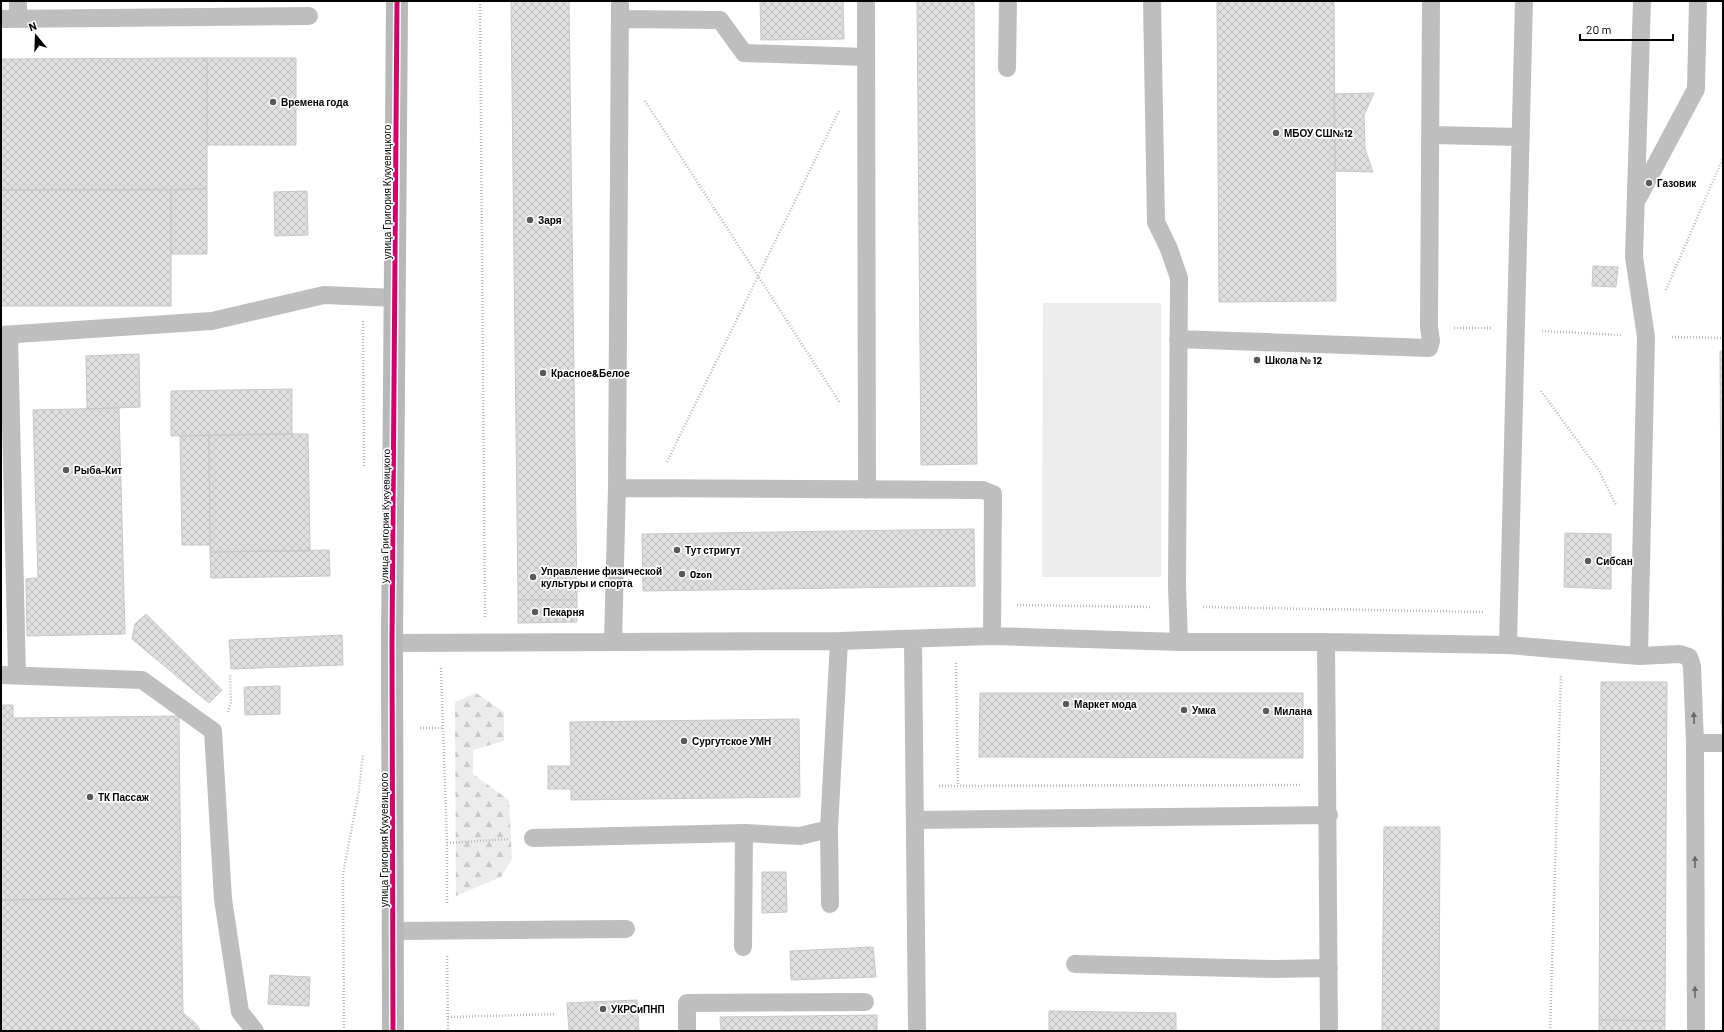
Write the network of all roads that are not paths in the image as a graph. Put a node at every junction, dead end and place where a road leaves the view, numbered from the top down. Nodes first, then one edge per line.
1 (397, 1) edge
2 (620, 1) edge
3 (866, 1) edge
4 (1008, 1) edge
5 (1152, 1) edge
6 (1431, 1) edge
7 (1524, 1) edge
8 (1642, 1) edge
9 (1698, 1) edge
10 (12, 13) edge
11 (309, 16) dead end
12 (621, 20) junction
13 (866, 57) junction
14 (1007, 68) dead end
15 (1430, 135) junction
16 (1521, 137) junction
17 (1636, 203) junction
18 (396, 298) junction
19 (5, 335) edge
20 (1178, 339) junction
21 (617, 488) junction
22 (866, 490) junction
23 (992, 636) junction
24 (913, 640) junction
25 (613, 641) junction
26 (839, 641) junction
27 (1179, 642) junction
28 (1326, 642) junction
29 (392, 644) junction
30 (1508, 646) junction
31 (1639, 656) junction
32 (9, 675) edge
33 (1695, 743) junction
34 (1723, 743) edge
35 (1329, 815) junction
36 (915, 820) junction
37 (829, 829) junction
38 (744, 833) junction
39 (533, 838) road end
40 (830, 904) dead end
41 (626, 929) dead end
42 (393, 930) junction
43 (743, 947) dead end
44 (1075, 964) dead end
45 (1329, 968) junction
46 (865, 1002) dead end
47 (255, 1031) edge
48 (393, 1031) edge
49 (687, 1031) edge
50 (917, 1031) edge
51 (1329, 1031) edge
52 (1696, 1031) edge

1 - 18 street, улица Григория Кукуевицкого
2 - 12 lane
3 - 13 lane
4 - 14 lane
5 - 20 lane
6 - 15 lane
7 - 16 lane
8 - 17 lane
9 - 17 lane
10 - 11 lane
12 - 13 lane
12 - 21 lane
13 - 22 lane
15 - 16 lane
15 - 20 lane
16 - 30 lane
17 - 31 lane
18 - 19 lane
18 - 29 street, улица Григория Кукуевицкого
19 - 32 lane
20 - 27 lane
21 - 22 lane
21 - 25 lane
22 - 23 lane
23 - 24 lane
23 - 27 lane
24 - 26 lane
24 - 36 lane
25 - 26 lane
25 - 29 lane
26 - 37 lane
27 - 28 lane
28 - 30 lane
28 - 35 lane
29 - 42 street, улица Григория Кукуевицкого
30 - 31 lane
33 -> 31 lane
32 - 47 lane
33 - 34 lane
52 -> 33 lane
35 - 36 lane
35 - 45 lane
36 - 50 lane
37 - 38 lane
37 - 40 lane
38 - 39 lane
38 - 43 lane
41 - 42 lane
42 - 48 street, улица Григория Кукуевицкого
44 - 45 lane
45 - 51 lane
46 - 49 lane

